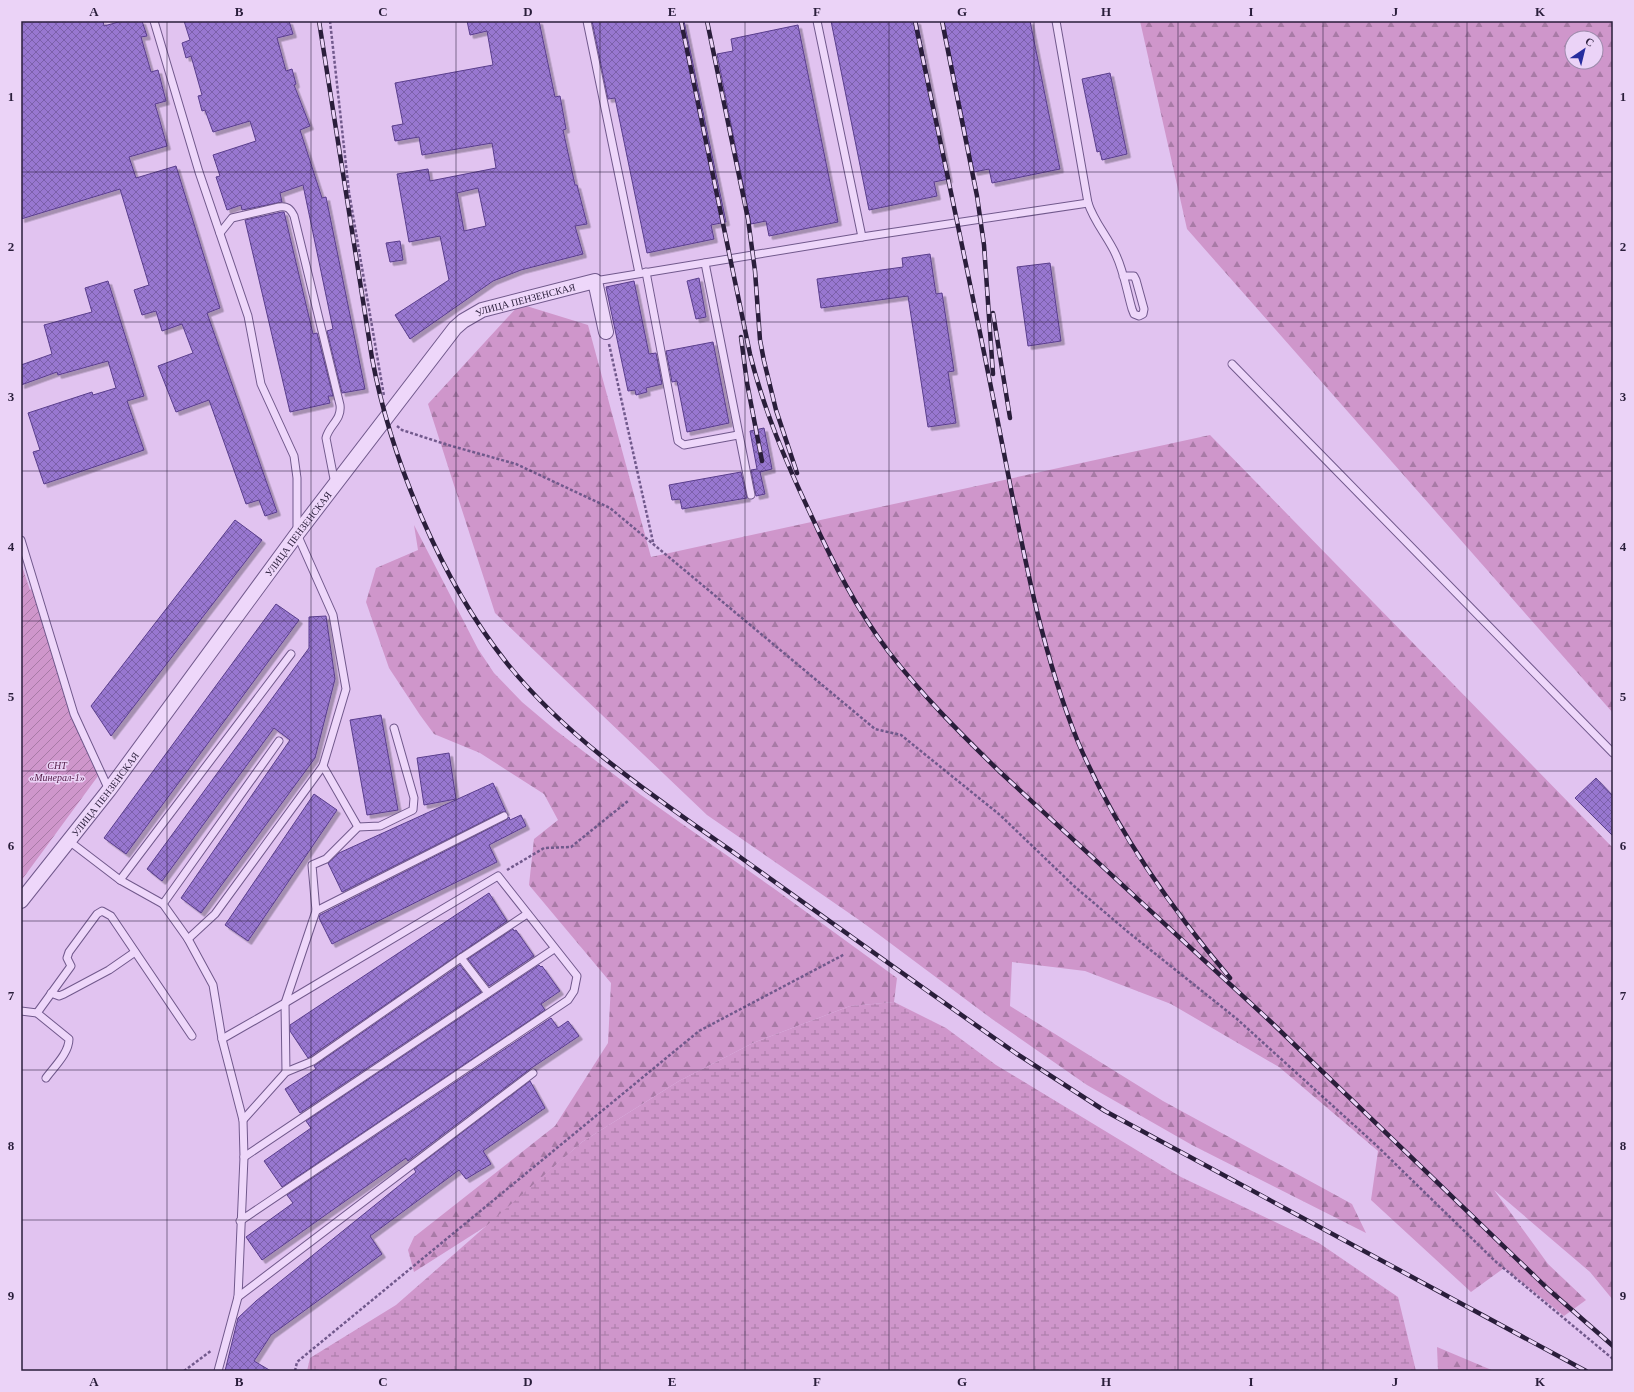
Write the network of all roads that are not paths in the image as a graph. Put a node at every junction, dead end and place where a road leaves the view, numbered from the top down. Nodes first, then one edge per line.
1 (154, 21) edge
2 (587, 21) edge
3 (817, 21) edge
4 (1056, 21) edge
5 (1088, 203) junction
6 (220, 233) junction
7 (862, 237) junction
8 (705, 263) junction
9 (643, 272) junction
10 (1123, 276) junction
11 (595, 281) junction
12 (606, 332) road end
13 (1232, 364) dead end
14 (738, 435) junction
15 (335, 484) junction
16 (751, 495) dead end
17 (297, 534) junction
18 (21, 540) edge
19 (291, 654) dead end
20 (394, 728) dead end
21 (279, 741) dead end
22 (1613, 753) edge
23 (323, 766) junction
24 (109, 790) junction
25 (504, 816) dead end
26 (358, 827) junction
27 (69, 841) junction
28 (120, 880) junction
29 (21, 901) edge
30 (163, 904) junction
31 (316, 911) junction
32 (527, 914) junction
33 (188, 939) junction
34 (554, 949) junction
35 (135, 952) junction
36 (461, 958) junction
37 (51, 993) junction
38 (488, 993) junction
39 (285, 1003) junction
40 (21, 1011) edge
41 (37, 1013) junction
42 (192, 1036) dead end
43 (222, 1039) junction
44 (286, 1072) junction
45 (533, 1074) dead end
46 (46, 1078) dead end
47 (243, 1120) junction
48 (244, 1157) junction
49 (240, 1221) junction
50 (238, 1297) junction
51 (218, 1371) edge

1 - 6 lane
2 - 9 lane
3 - 7 lane
4 - 5 lane
5 - 7 lane
5 - 10 lane
6 - 15 lane
6 - 17 lane
7 - 8 lane
8 - 9 lane
8 - 14 lane
9 - 11 lane
9 - 14 lane
10 - 10 lane
11 - 12 street
11 - 15 street, УЛИЦА ПЕНЗЕНСКАЯ
13 - 22 lane
14 - 16 lane
15 - 17 street, УЛИЦА ПЕНЗЕНСКАЯ
17 - 23 lane
17 - 24 street, УЛИЦА ПЕНЗЕНСКАЯ
18 - 24 lane
19 - 28 lane
20 - 26 lane
21 - 30 lane
23 - 26 lane
23 - 33 lane
24 - 27 street, УЛИЦА ПЕНЗЕНСКАЯ
25 - 31 lane
26 - 31 lane
27 - 28 lane
27 - 29 street, УЛИЦА ПЕНЗЕНСКАЯ
28 - 30 lane
30 - 33 lane
31 - 39 lane
32 - 34 lane
32 - 36 lane
32 - 39 lane
33 - 43 lane
34 - 38 lane
34 - 49 lane
35 - 37 lane
35 - 37 lane
35 - 42 lane
36 - 38 lane
36 - 44 lane
37 - 41 lane
38 - 48 lane
39 - 43 lane
39 - 44 lane
40 - 41 lane
41 - 46 lane
43 - 47 lane
44 - 47 lane
45 - 50 lane
47 - 48 lane
48 - 49 lane
49 - 50 lane
50 - 51 lane

